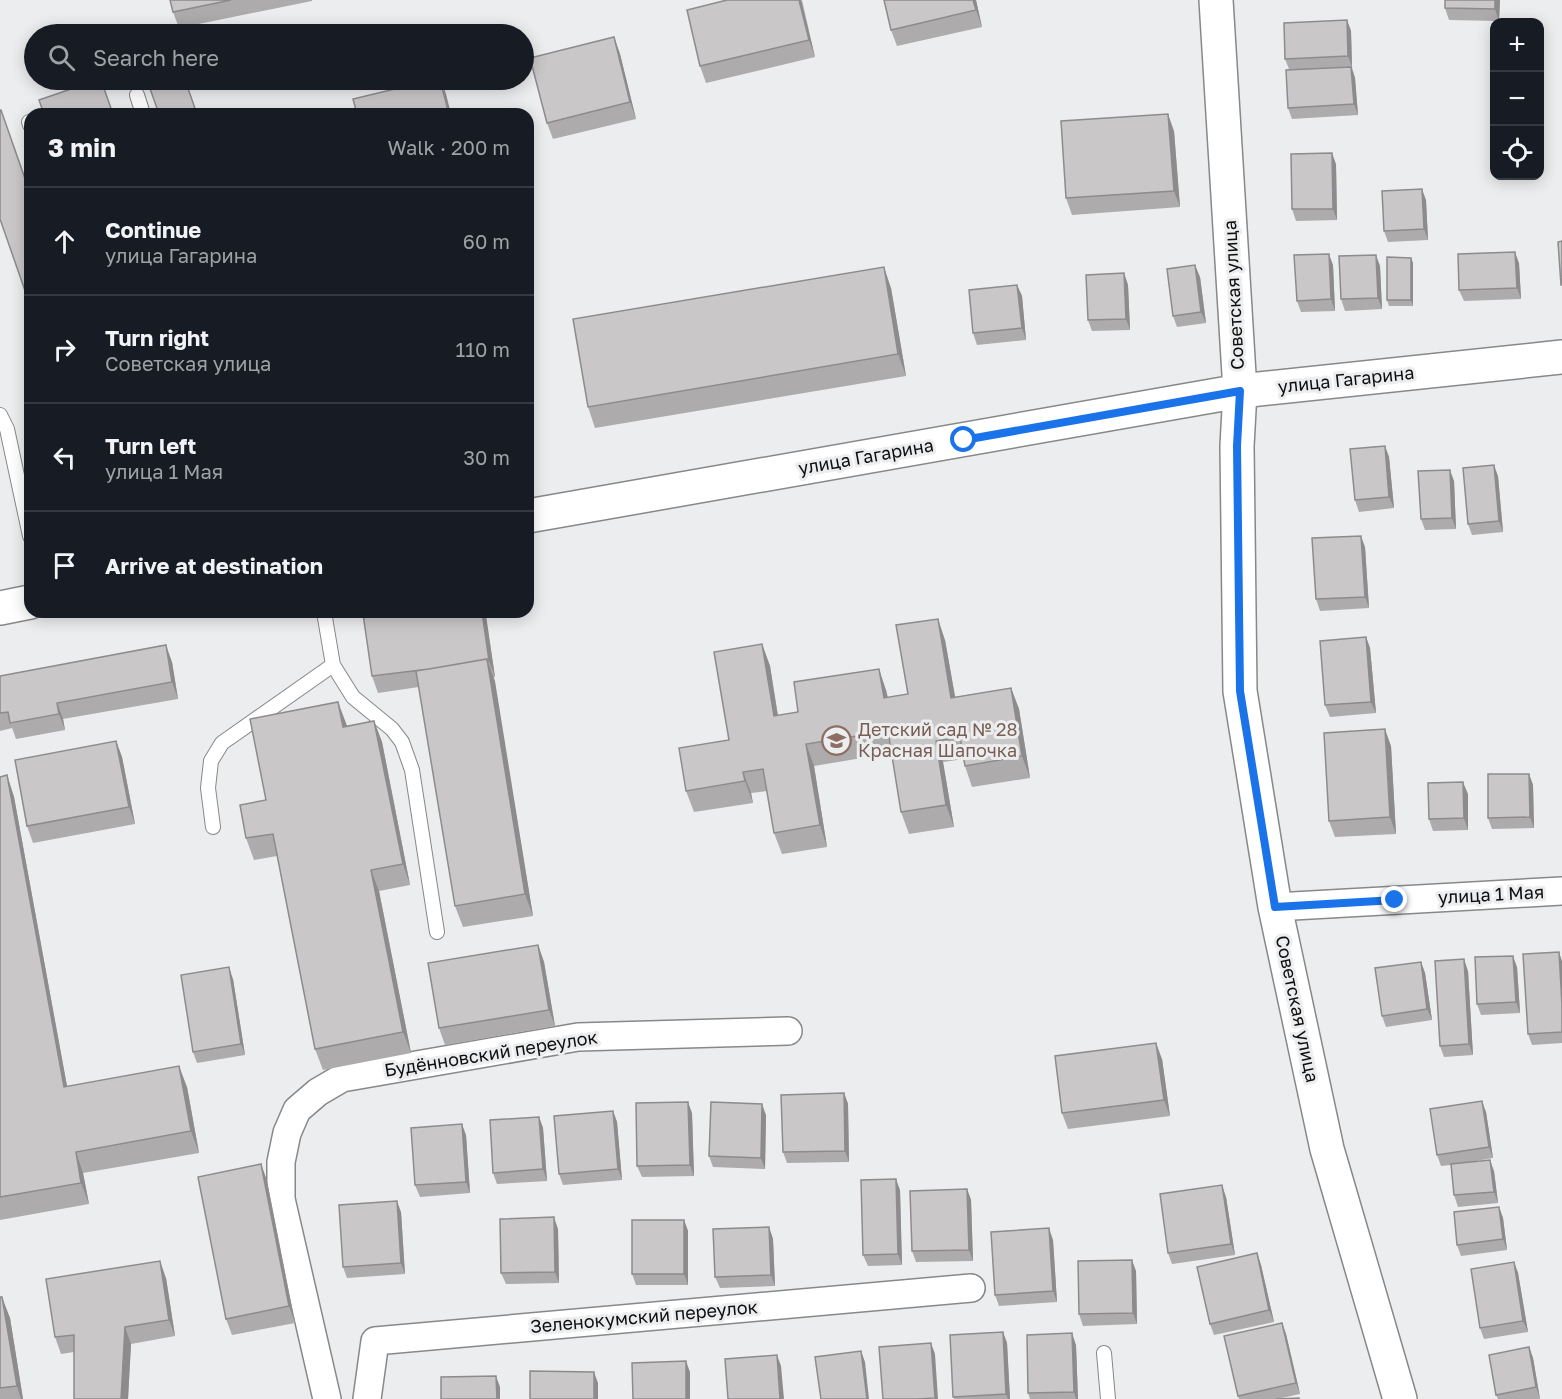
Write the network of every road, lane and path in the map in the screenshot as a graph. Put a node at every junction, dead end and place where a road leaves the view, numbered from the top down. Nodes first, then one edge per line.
1 (1216, 0) edge
2 (137, 94) dead end
3 (141, 108) edge
4 (1562, 357) edge
5 (1240, 391) junction
6 (0, 415) edge
7 (3, 429) edge
8 (24, 512) edge
9 (534, 515) edge
10 (24, 603) edge
11 (0, 608) edge
12 (325, 618) edge
13 (333, 665) junction
14 (213, 827) dead end
15 (1562, 891) edge
16 (1275, 907) junction
17 (437, 932) dead end
18 (788, 1031) dead end
19 (971, 1288) dead end
20 (1104, 1353) dead end
21 (327, 1399) edge
22 (367, 1399) edge
23 (1108, 1399) edge
24 (1400, 1399) edge

1 - 5 street, Советская улица
2 - 3 lane
4 - 5 street, улица Гагарина
5 - 9 street, улица Гагарина
5 - 16 street, Советская улица
6 - 7 lane
7 - 8 lane
10 - 11 street
12 - 13 lane
13 - 14 lane
13 - 17 lane
15 - 16 street, улица 1 Мая
16 - 24 street, Советская улица
18 - 21 street, Будённовский переулок
19 - 22 street, Зеленокумский переулок
20 - 23 lane

